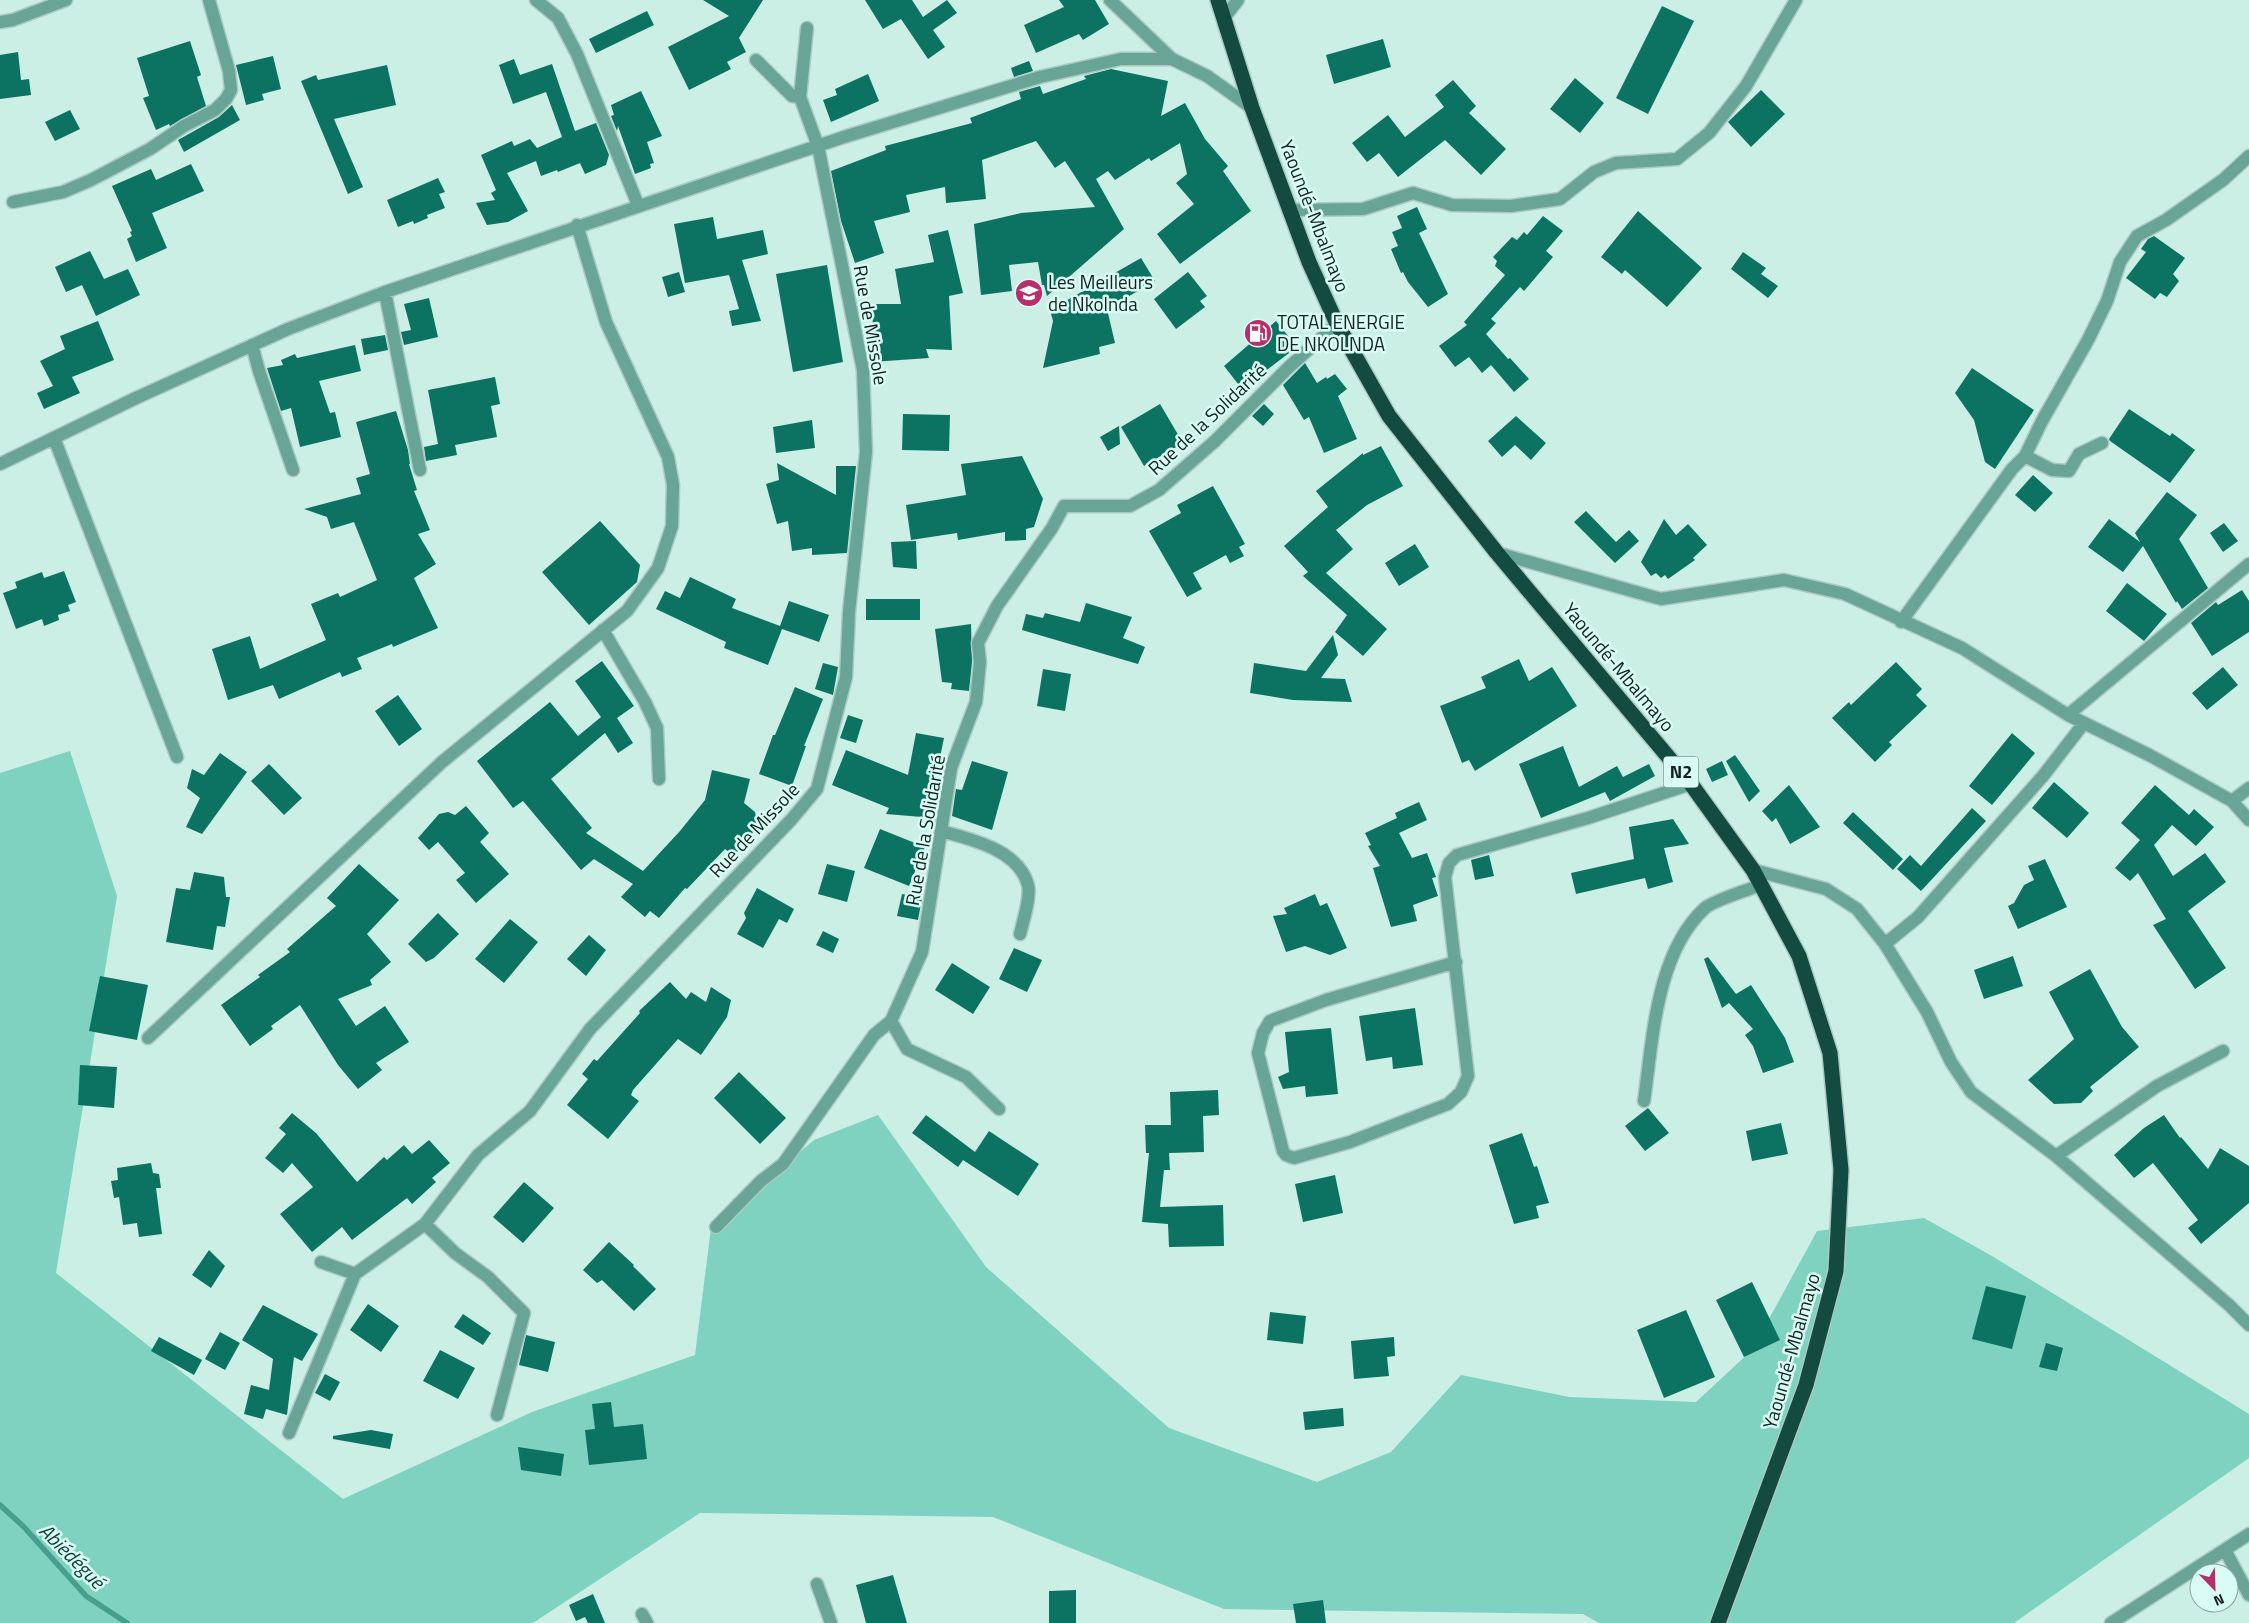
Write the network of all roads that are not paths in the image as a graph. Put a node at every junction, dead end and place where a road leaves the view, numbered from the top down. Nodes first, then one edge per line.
1 (66, 0) edge
2 (209, 0) edge
3 (536, 0) edge
4 (1110, 0) edge
5 (1218, 0) edge
6 (1238, 0) edge
7 (1796, 0) edge
8 (1224, 18) junction
9 (0, 22) edge
10 (807, 28) dead end
11 (1172, 59) junction
12 (756, 60) dead end
13 (800, 97) junction
14 (1252, 108) junction
15 (818, 146) junction
16 (2249, 156) edge
17 (13, 202) dead end
18 (638, 205) junction
19 (1290, 210) junction
20 (577, 225) junction
21 (385, 292) junction
22 (1337, 324) junction
23 (252, 345) junction
24 (54, 438) junction
25 (2102, 443) dead end
26 (2025, 456) junction
27 (0, 464) edge
28 (293, 470) dead end
29 (420, 470) dead end
30 (1497, 553) junction
31 (2249, 564) edge
32 (1902, 622) junction
33 (603, 630) junction
34 (2068, 715) junction
35 (2084, 723) junction
36 (177, 756) dead end
37 (659, 779) dead end
38 (1691, 784) junction
39 (2249, 788) edge
40 (2232, 801) junction
41 (2249, 820) edge
42 (941, 831) junction
43 (1754, 870) junction
44 (1761, 884) junction
45 (1020, 934) dead end
46 (1885, 944) junction
47 (1456, 962) junction
48 (891, 1022) junction
49 (148, 1038) dead end
50 (2223, 1051) dead end
51 (1644, 1101) dead end
52 (999, 1109) dead end
53 (2056, 1156) junction
54 (425, 1224) junction
55 (716, 1227) dead end
56 (322, 1262) dead end
57 (355, 1274) junction
58 (2249, 1325) edge
59 (496, 1416) dead end
60 (289, 1433) dead end
61 (2249, 1534) edge
62 (2225, 1550) junction
63 (817, 1584) dead end
64 (2249, 1595) edge
65 (831, 1623) edge
66 (1718, 1623) edge
67 (2110, 1623) edge

1 - 9 street
2 - 17 street
3 - 18 street
4 - 11 street
5 - 8 highway, Yaoundé-Mbalmayo / N2
6 - 8 street
7 - 19 street
8 - 14 highway, Yaoundé-Mbalmayo / N2
10 - 13 street
11 - 14 street
11 - 15 street
12 - 13 street
13 - 15 street, Rue de Missole
14 - 19 highway, Yaoundé-Mbalmayo / N2
15 - 18 street
15 - 54 street, Rue de Missole
16 - 26 street
18 - 20 street
19 - 22 highway, Yaoundé-Mbalmayo / N2
20 - 21 street
20 - 33 street
21 - 23 street
21 - 29 street
22 - 30 highway, Yaoundé-Mbalmayo / N2
22 - 42 street, Rue de la Solidarité
23 - 24 street
23 - 28 street
24 - 27 street
24 - 36 street
25 - 26 street
26 - 32 street
30 - 32 street
30 - 38 highway, Yaoundé-Mbalmayo / N2
31 - 34 street
32 - 34 street
33 - 37 street
33 - 49 street
34 - 35 street
35 - 40 street
35 - 46 street
38 - 43 highway, Yaoundé-Mbalmayo / N2
38 - 47 street
39 - 40 street
40 - 41 street
42 - 45 street
42 - 48 street, Rue de la Solidarité
43 - 44 highway, Yaoundé-Mbalmayo / N2
43 - 46 street
44 - 51 street
44 - 66 highway, Yaoundé-Mbalmayo / N2
46 - 53 street
47 - 47 street
48 - 52 street
48 - 55 street
50 - 53 street
53 - 58 street
54 - 57 street, Rue de Missole
54 - 59 street
56 - 57 street
57 - 60 street
61 - 62 street
62 - 64 street
62 - 67 street
63 - 65 street

